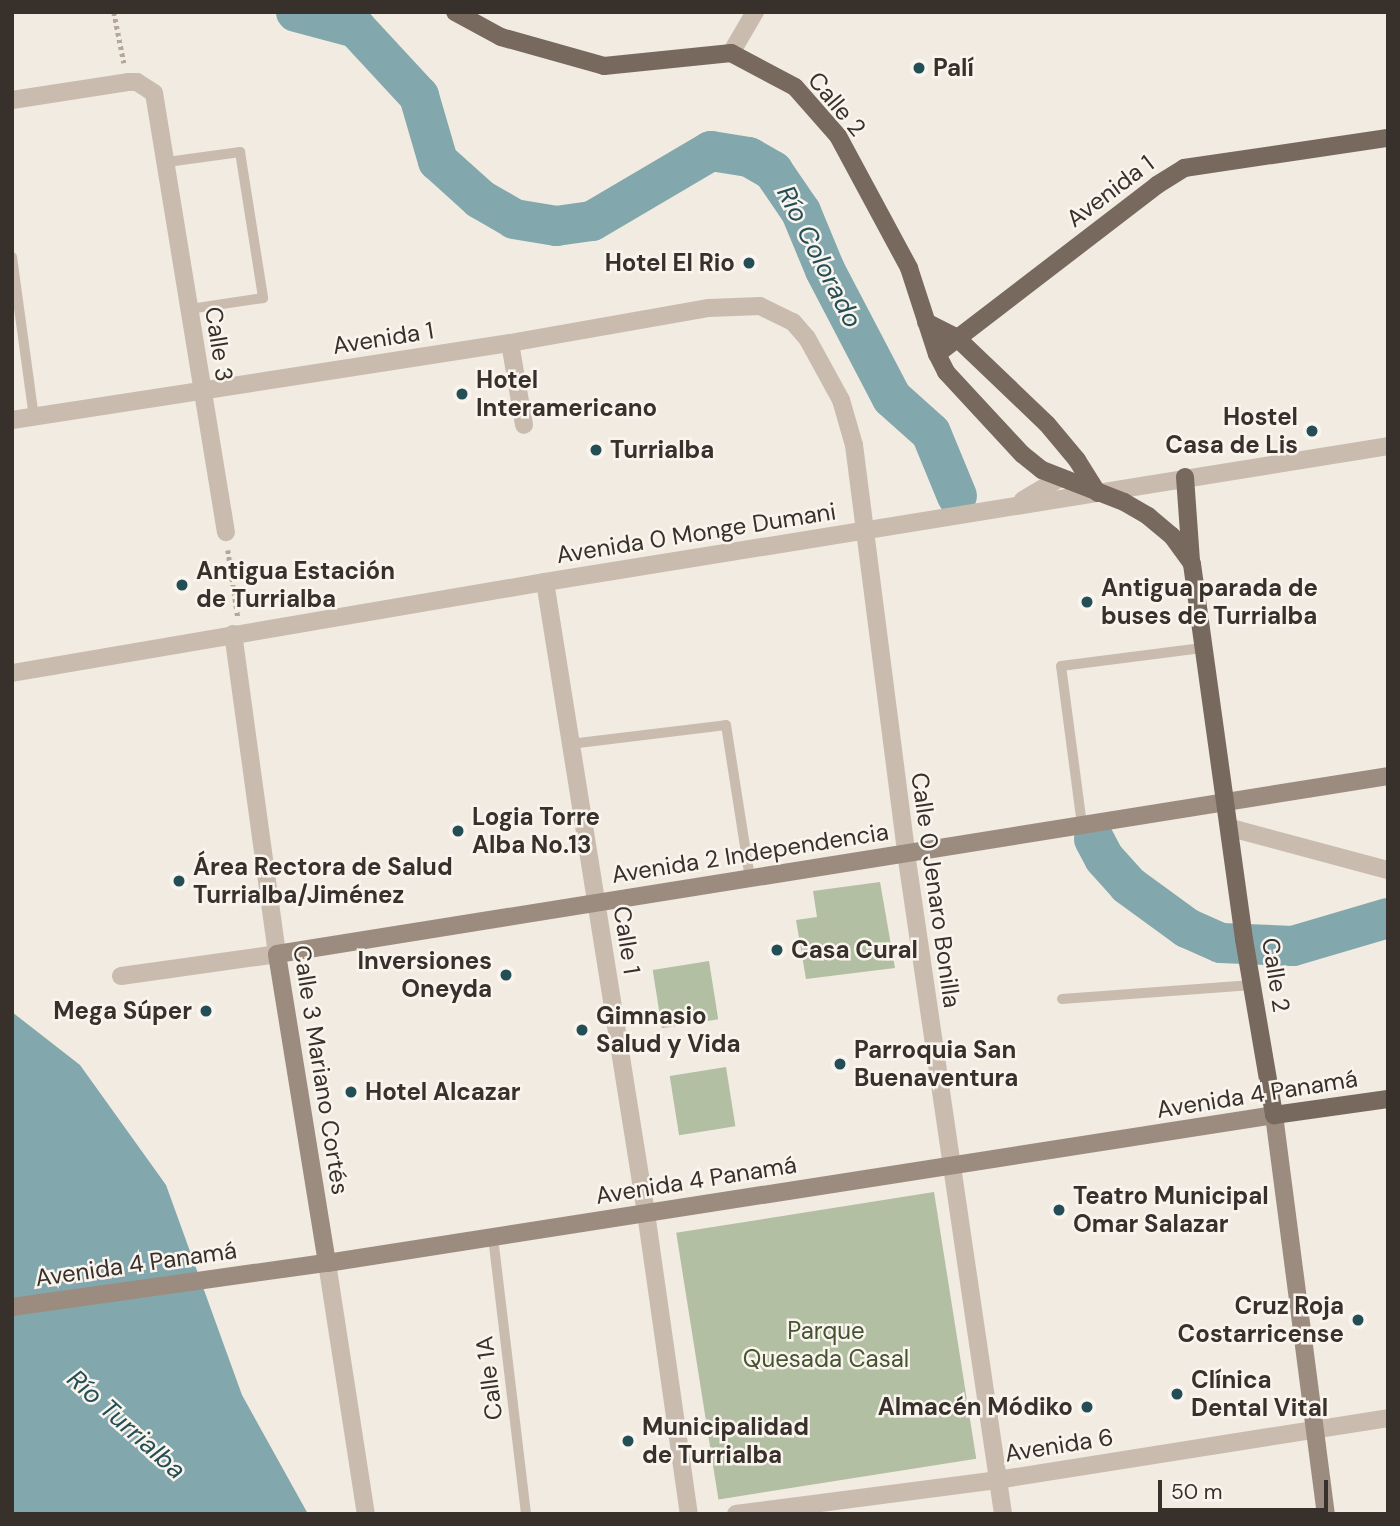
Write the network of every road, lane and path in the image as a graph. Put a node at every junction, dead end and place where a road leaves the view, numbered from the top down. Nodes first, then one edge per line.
1 (114, 12) edge
2 (455, 12) edge
3 (755, 12) edge
4 (731, 53) junction
5 (128, 82) junction
6 (12, 100) edge
7 (1388, 138) edge
8 (167, 162) junction
9 (12, 257) edge
10 (760, 306) joint
11 (189, 309) junction
12 (926, 322) junction
13 (957, 338) junction
14 (510, 343) junction
15 (937, 354) junction
16 (202, 390) junction
17 (34, 416) junction
18 (12, 420) edge
19 (524, 425) dead end
20 (1388, 446) edge
21 (1185, 477) junction
22 (1059, 478) junction
23 (1098, 493) junction
24 (1014, 506) junction
25 (864, 531) junction
26 (226, 532) joint
27 (1192, 564) junction
28 (545, 582) junction
29 (237, 633) junction
30 (1202, 648) junction
31 (12, 673) edge
32 (570, 744) junction
33 (1388, 776) edge
34 (1226, 802) junction
35 (1082, 825) junction
36 (1231, 828) junction
37 (906, 853) junction
38 (1388, 870) edge
39 (750, 878) junction
40 (596, 903) junction
41 (277, 954) junction
42 (121, 976) dead end
43 (1251, 980) junction
44 (1062, 999) dead end
45 (1388, 1099) edge
46 (1274, 1115) junction
47 (951, 1166) junction
48 (646, 1213) junction
49 (493, 1237) junction
50 (327, 1263) junction
51 (12, 1307) edge
52 (1388, 1418) edge
53 (1313, 1429) junction
54 (997, 1480) junction
55 (366, 1514) edge
56 (526, 1514) edge
57 (689, 1514) edge
58 (736, 1514) edge
59 (1003, 1514) edge
60 (1326, 1514) edge

1 - 5 path
2 - 4 main road
3 - 4 street
4 - 12 main road, Calle 2
5 - 6 street
5 - 8 street, Calle 3
7 - 13 main road, Avenida 1
8 - 11 street, Calle 3
8 - 11 lane
9 - 17 lane
10 - 14 street, Avenida 1
10 - 25 street, Calle 0 Jenaro Bonilla
11 - 16 street, Calle 3
12 - 13 main road
12 - 15 main road, Calle 2
13 - 15 main road, Avenida 1
13 - 23 main road
14 - 16 street, Avenida 1
14 - 19 street
15 - 22 main road, Calle 2
16 - 17 street, Avenida 1
16 - 26 street, Calle 3
17 - 18 street, Avenida 1
20 - 21 street, Avenida 0 Monge Dumani
21 - 23 street, Avenida 0 Monge Dumani
21 - 27 main road
22 - 23 main road, Calle 2
22 - 24 street
23 - 24 street, Avenida 0 Monge Dumani
23 - 27 main road, Calle 2
24 - 25 street, Avenida 0 Monge Dumani
25 - 28 street, Avenida 0 Monge Dumani
25 - 37 street, Calle 0 Jenaro Bonilla
26 - 29 path
27 - 30 main road, Calle 2
28 - 29 street, Avenida 0 Monge Dumani
28 - 32 street, Calle 1
29 - 31 street, Avenida 0 Monge Dumani
29 - 41 street, Calle 3 Mariano Cortés
30 - 34 main road, Calle 2
30 - 35 lane
32 - 39 lane
32 - 40 street, Calle 1
33 - 34 street, Avenida 2 Independencia
34 - 35 street, Avenida 2 Independencia
34 - 36 main road, Calle 2
35 - 37 street, Avenida 2 Independencia
36 - 38 street
36 - 43 main road, Calle 2
37 - 39 street, Avenida 2 Independencia
37 - 47 street, Calle 0 Jenaro Bonilla
39 - 40 street, Avenida 2 Independencia
40 - 41 street, Avenida 2 Independencia
40 - 48 street, Calle 1
41 - 42 street, Avenida 2 Independencia
41 - 50 street, Calle 3 Mariano Cortés
43 - 44 lane
43 - 46 main road, Calle 2
45 - 46 main road, Avenida 4 Panamá
46 - 47 street, Avenida 4 Panamá
46 - 53 street, Calle 2
47 - 48 street, Avenida 4 Panamá
47 - 54 street, Calle 0 Jenaro Bonilla
48 - 49 street, Avenida 4 Panamá
48 - 57 street, Calle 1
49 - 50 street, Avenida 4 Panamá
49 - 56 lane, Calle 1A
50 - 51 street, Avenida 4 Panamá
50 - 55 street, Calle 3 Mariano Cortés
52 - 53 street, Avenida 6
53 - 54 street, Avenida 6
53 - 60 street, Calle 2
54 - 58 street, Avenida 6
54 - 59 street, Calle 0 Jenaro Bonilla

